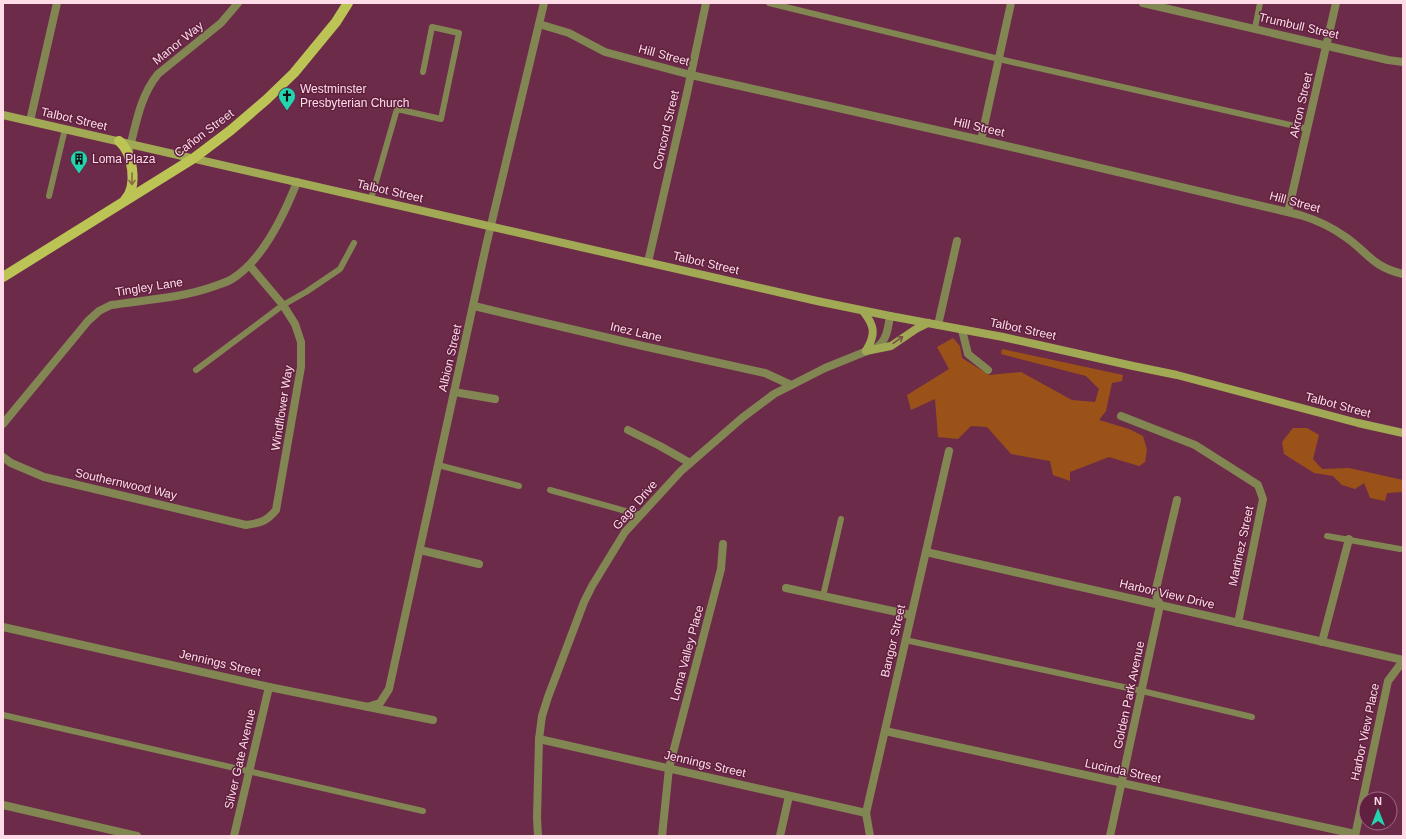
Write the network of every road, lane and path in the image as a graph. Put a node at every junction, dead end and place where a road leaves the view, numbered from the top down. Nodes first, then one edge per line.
1 (57, 3) edge
2 (238, 3) edge
3 (348, 3) edge
4 (544, 3) edge
5 (706, 3) edge
6 (769, 3) edge
7 (1012, 3) edge
8 (1142, 3) edge
9 (1260, 3) edge
10 (1336, 3) edge
11 (540, 24) junction
12 (1255, 28) junction
13 (1326, 45) junction
14 (999, 59) junction
15 (1403, 62) edge
16 (423, 72) dead end
17 (691, 75) junction
18 (3, 115) edge
19 (30, 121) junction
20 (65, 129) junction
21 (1308, 129) junction
22 (981, 140) junction
23 (119, 141) joint
24 (130, 149) junction
25 (194, 158) junction
26 (297, 182) junction
27 (49, 196) dead end
28 (371, 199) junction
29 (124, 202) junction
30 (1288, 212) junction
31 (491, 227) junction
32 (957, 241) dead end
33 (354, 242) dead end
34 (648, 262) junction
35 (250, 266) junction
36 (1403, 274) edge
37 (4, 278) edge
38 (283, 305) junction
39 (474, 306) junction
40 (863, 311) junction
41 (890, 316) junction
42 (928, 324) junction
43 (938, 325) junction
44 (962, 330) junction
45 (866, 351) junction
46 (196, 370) dead end
47 (988, 370) dead end
48 (791, 385) junction
49 (454, 392) junction
50 (495, 399) dead end
51 (1121, 416) dead end
52 (3, 424) edge
53 (628, 430) dead end
54 (1403, 433) edge
55 (949, 451) dead end
56 (3, 457) edge
57 (690, 463) junction
58 (438, 465) junction
59 (519, 486) dead end
60 (550, 490) dead end
61 (1176, 500) dead end
62 (640, 515) junction
63 (841, 518) dead end
64 (246, 525) joint
65 (1327, 536) dead end
66 (1349, 539) junction
67 (723, 544) dead end
68 (1400, 549) dead end
69 (420, 550) junction
70 (926, 552) junction
71 (479, 564) dead end
72 (786, 588) dead end
73 (823, 596) junction
74 (1160, 605) junction
75 (911, 615) junction
76 (1238, 623) junction
77 (3, 627) edge
78 (905, 640) junction
79 (1322, 642) junction
80 (1403, 660) edge
81 (269, 687) junction
82 (1142, 691) junction
83 (367, 707) junction
84 (3, 715) edge
85 (1252, 717) dead end
86 (433, 720) dead end
87 (885, 731) junction
88 (539, 739) junction
89 (669, 768) junction
90 (249, 770) junction
91 (1122, 783) junction
92 (789, 796) junction
93 (3, 806) edge
94 (423, 811) dead end
95 (866, 813) junction
96 (1355, 835) edge
97 (137, 836) edge
98 (234, 836) edge
99 (538, 836) edge
100 (662, 836) edge
101 (780, 836) edge
102 (870, 836) edge
103 (1110, 836) edge

1 - 19 street
2 - 24 street, Manor Way
3 - 25 main road, Cañon Street
4 - 11 street, Albion Street
5 - 17 street, Concord Street
6 - 14 lane
7 - 14 street
8 - 12 street, Trumbull Street
9 - 12 lane
10 - 13 street, Akron Street
11 - 17 street, Hill Street
11 - 31 street, Albion Street
12 - 13 street, Trumbull Street
13 - 15 street, Trumbull Street
13 - 21 street, Akron Street
14 - 21 lane
14 - 22 street
16 - 28 lane
17 - 22 street, Hill Street
17 - 34 street, Concord Street
18 - 19 main road, Talbot Street
19 - 20 main road, Talbot Street
20 - 23 main road, Talbot Street
20 - 27 lane
21 - 30 street, Akron Street
22 - 30 street, Hill Street
23 - 24 main road
24 - 25 main road, Talbot Street
24 -> 29 main road
25 - 26 main road, Talbot Street
25 - 29 main road, Cañon Street
26 - 28 main road, Talbot Street
26 - 35 street, Tingley Lane
28 - 31 main road, Talbot Street
29 - 37 main road, Cañon Street
30 - 36 street, Hill Street
31 - 34 main road, Talbot Street
31 - 39 street, Albion Street
32 - 43 street
33 - 38 lane
34 - 40 main road, Talbot Street
35 - 38 street, Windflower Way
35 - 52 street, Tingley Lane
38 - 46 lane
38 - 64 street, Windflower Way
39 - 48 street, Inez Lane
39 - 49 street, Albion Street
40 - 41 main road, Talbot Street
40 - 45 main road
41 - 42 main road, Talbot Street
41 - 45 street, Gage Drive
42 - 43 main road, Talbot Street
45 -> 42 main road
43 - 44 main road, Talbot Street
44 - 47 street
44 - 54 main road, Talbot Street
45 - 48 street, Gage Drive
48 - 57 street, Gage Drive
49 - 50 street
49 - 58 street, Albion Street
51 - 76 street, Martinez Street
53 - 57 street
55 - 70 street, Bangor Street
56 - 64 street, Southernwood Way
57 - 62 street, Gage Drive
58 - 59 lane
58 - 69 street, Albion Street
60 - 62 lane
61 - 74 street
62 - 88 street, Gage Drive
63 - 73 lane
65 - 66 lane
66 - 68 lane
66 - 79 street
67 - 89 street, Loma Valley Place
69 - 71 street
69 - 83 street, Albion Street
70 - 74 street, Harbor View Drive
70 - 75 street, Bangor Street
72 - 73 street
73 - 75 street
74 - 76 street, Harbor View Drive
74 - 82 street, Golden Park Avenue
75 - 78 street, Bangor Street
76 - 79 street, Harbor View Drive
77 - 81 street, Jennings Street
78 - 82 lane
78 - 87 street, Bangor Street
79 - 80 street, Harbor View Drive
80 - 96 street, Harbor View Place
81 - 83 street, Jennings Street
81 - 90 street, Silver Gate Avenue
82 - 85 lane
82 - 91 street, Golden Park Avenue
83 - 86 street, Jennings Street
84 - 90 lane
87 - 91 street, Lucinda Street
87 - 95 street, Bangor Street
88 - 89 street, Jennings Street
88 - 99 street, Gage Drive
89 - 92 street, Jennings Street
89 - 100 street, Loma Valley Place
90 - 94 lane
90 - 98 street, Silver Gate Avenue
91 - 96 street, Lucinda Street
91 - 103 street, Golden Park Avenue
92 - 95 street, Jennings Street
92 - 101 street
93 - 97 street
95 - 102 street, Bangor Street

